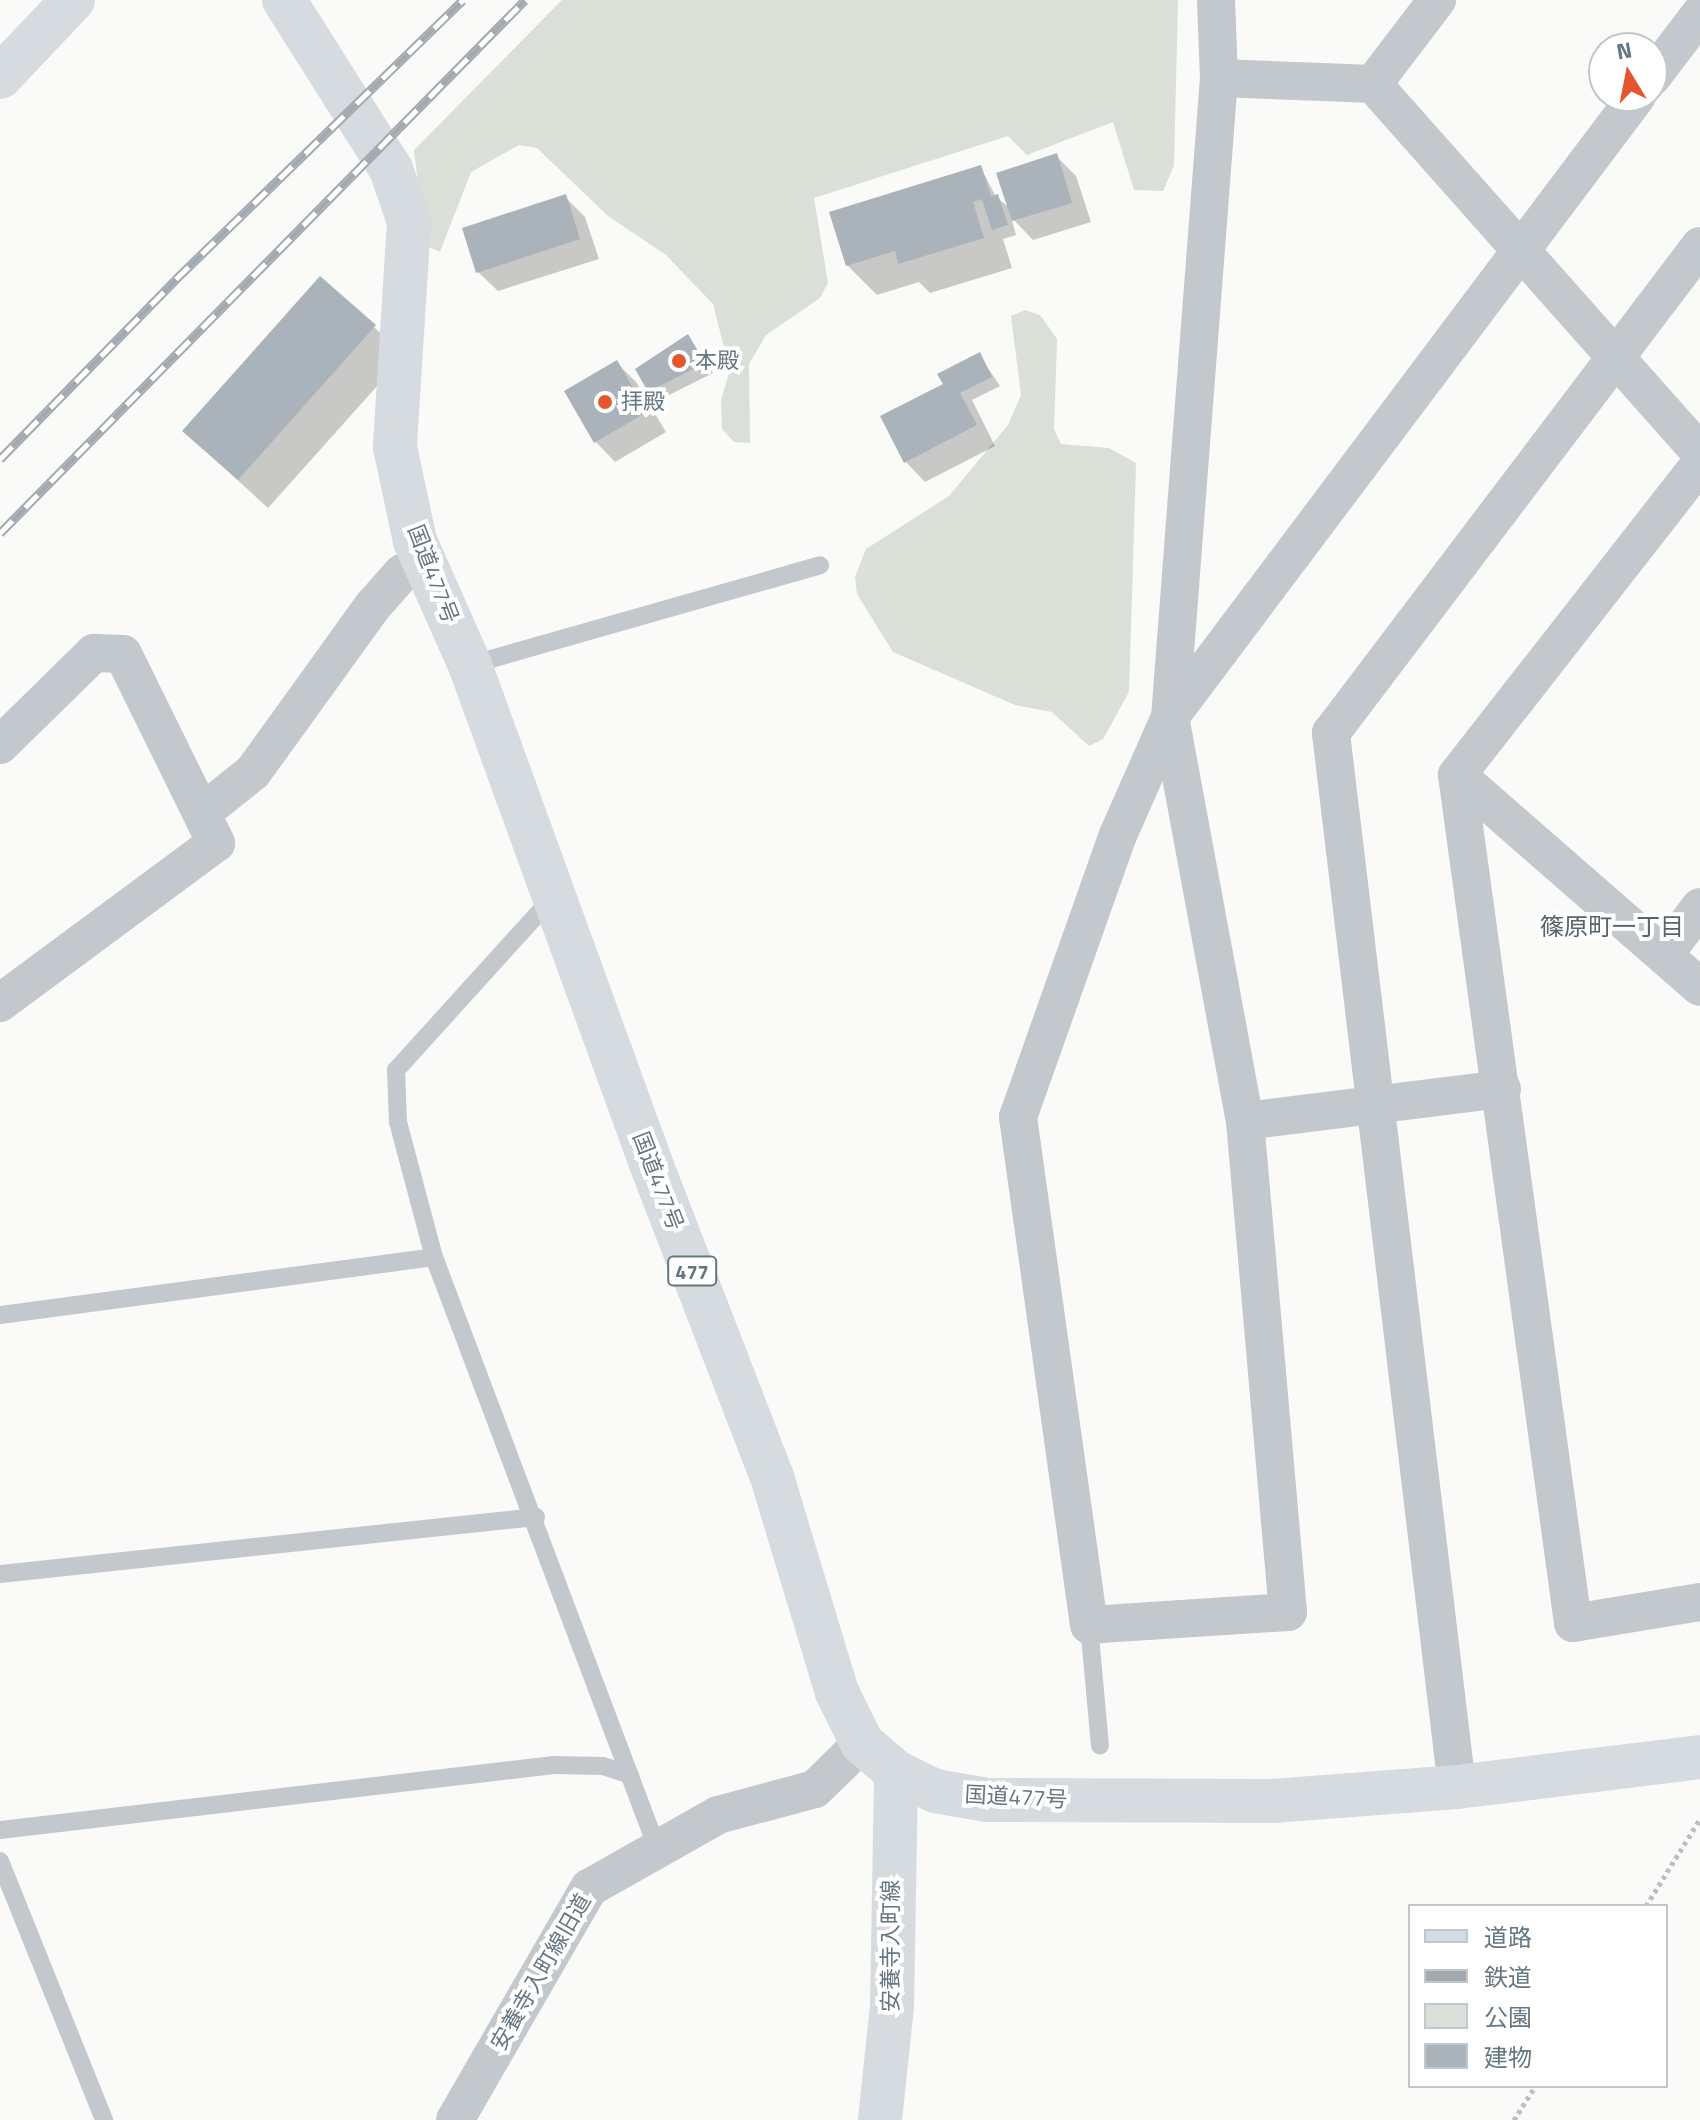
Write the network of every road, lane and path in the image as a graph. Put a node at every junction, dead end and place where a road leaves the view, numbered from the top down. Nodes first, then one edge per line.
1 (73, 0) edge
2 (284, 0) edge
3 (1216, 0) edge
4 (1437, 0) edge
5 (1700, 14) edge
6 (1668, 56) edge
7 (0, 77) edge
8 (1219, 78) junction
9 (1373, 84) junction
10 (1625, 112) edge
11 (1700, 246) edge
12 (1519, 251) junction
13 (1615, 357) junction
14 (1700, 452) edge
15 (1700, 464) edge
16 (425, 561) junction
17 (820, 565) dead end
18 (470, 665) junction
19 (1170, 717) junction
20 (0, 745) edge
21 (1457, 775) junction
22 (203, 812) junction
23 (553, 897) junction
24 (1700, 907) edge
25 (1664, 955) junction
26 (1700, 987) edge
27 (0, 1003) edge
28 (1502, 1089) junction
29 (1373, 1105) junction
30 (1245, 1121) junction
31 (434, 1257) junction
32 (0, 1315) edge
33 (536, 1517) junction
34 (0, 1574) edge
35 (1700, 1602) edge
36 (1089, 1625) junction
37 (862, 1743) junction
38 (1100, 1746) dead end
39 (1700, 1757) edge
40 (896, 1772) junction
41 (630, 1775) junction
42 (1457, 1787) junction
43 (1700, 1819) edge
44 (0, 1830) edge
45 (656, 1845) junction
46 (0, 1861) edge
47 (1647, 1904) edge
48 (1534, 2088) edge
49 (104, 2120) edge
50 (455, 2120) edge
51 (880, 2120) edge
52 (1514, 2120) edge

1 - 7 main road
2 - 16 main road, 国道477号 / 477
3 - 8 street
4 - 9 street
5 - 6 street
8 - 9 street
8 - 19 street
9 - 12 street
10 - 12 street
11 - 13 street
12 - 13 street
12 - 19 street
13 - 14 street
13 - 29 street
15 - 21 street
16 - 18 main road, 国道477号 / 477
16 - 22 street
17 - 18 lane
18 - 23 main road, 国道477号 / 477
19 - 30 street
19 - 36 street
20 - 22 street
21 - 25 street
21 - 28 street
22 - 27 street
23 - 31 lane
23 - 37 main road, 国道477号 / 477
24 - 25 street
25 - 26 street
28 - 29 street
28 - 35 street
29 - 30 street
29 - 42 street
30 - 36 street
31 - 32 lane
31 - 33 lane
33 - 34 lane
33 - 41 lane
36 - 38 lane
37 - 40 main road, 国道477号 / 477
37 - 45 street, 安養寺入町線旧道
39 - 42 main road, 国道477号 / 477
40 - 42 main road, 国道477号 / 477
40 - 51 main road, 安養寺入町線
41 - 44 lane
41 - 45 lane
43 - 47 path
45 - 50 street, 安養寺入町線旧道
46 - 49 lane
48 - 52 path

